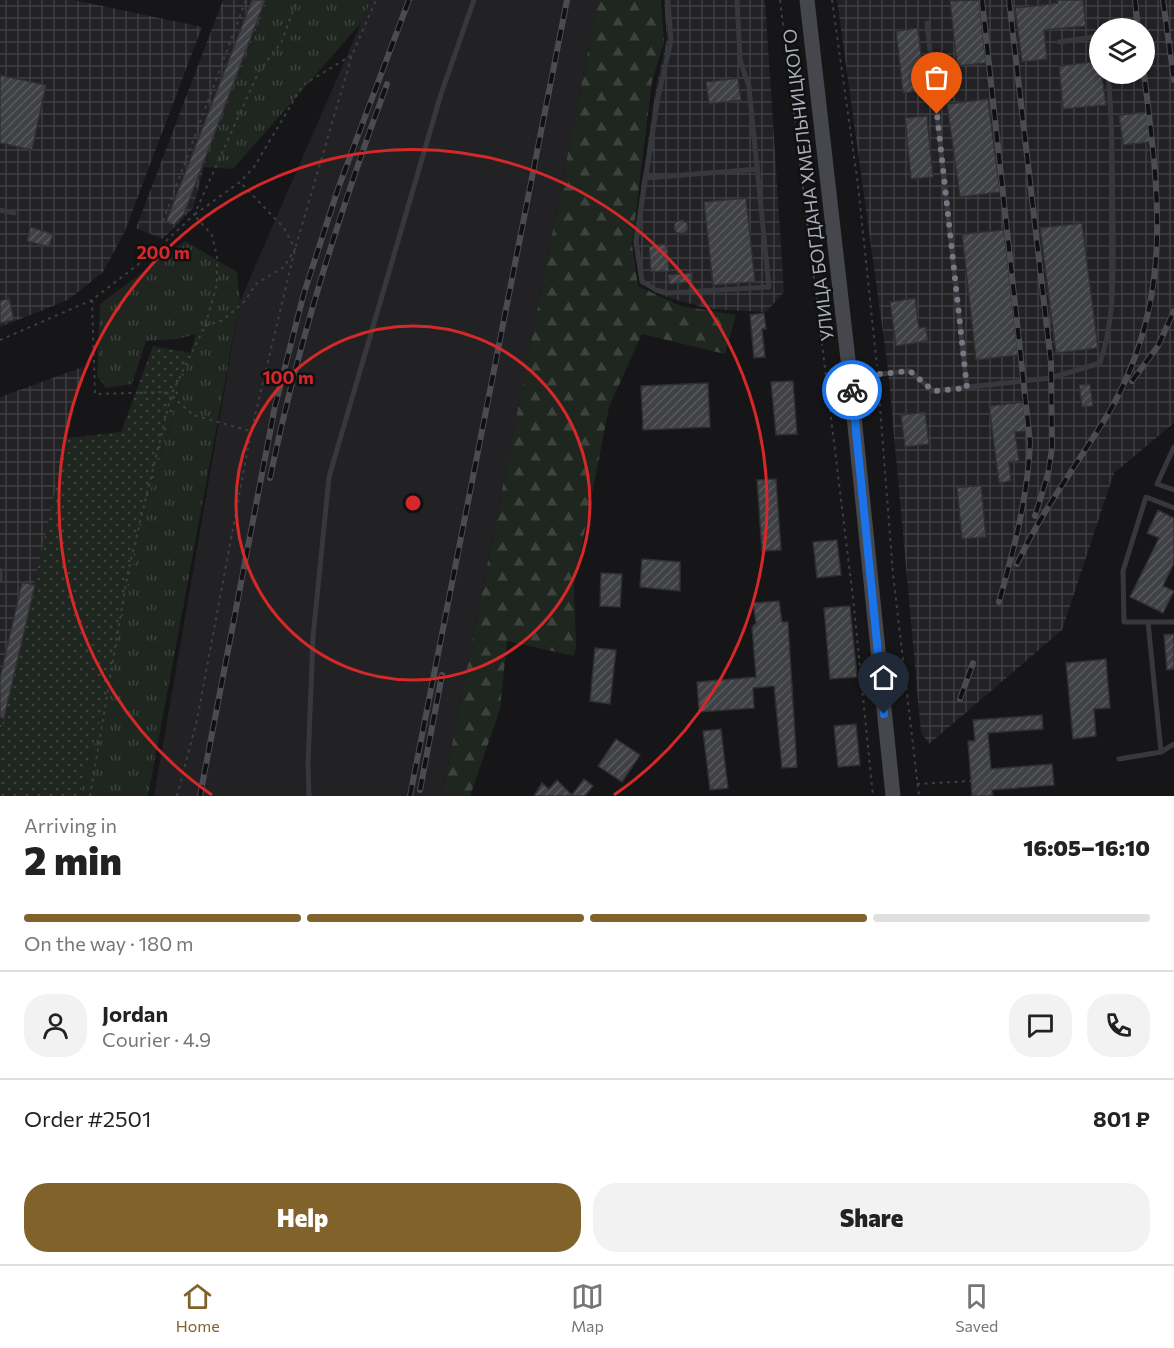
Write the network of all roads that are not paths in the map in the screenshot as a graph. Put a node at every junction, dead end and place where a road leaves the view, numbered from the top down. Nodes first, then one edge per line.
1 (474, 0) edge
2 (668, 0) edge
3 (737, 0) edge
4 (807, 0) edge
5 (927, 23) dead end
6 (1089, 38) edge
7 (1059, 42) dead end
8 (1109, 84) edge
9 (758, 169) junction
10 (646, 178) junction
11 (0, 210) edge
12 (14, 213) dead end
13 (850, 377) junction
14 (967, 388) junction
15 (1174, 447) edge
16 (1174, 490) edge
17 (1174, 508) edge
18 (0, 570) edge
19 (0, 579) edge
20 (1148, 622) junction
21 (1174, 622) edge
22 (1174, 744) edge
23 (1161, 752) junction
24 (1119, 759) dead end
25 (309, 796) edge
26 (893, 796) edge

1 - 25 lane
2 - 10 lane
3 - 9 lane
4 - 13 main road, УЛИЦА БОГДАНА ХМЕЛЬНИЦКОГО
5 - 14 lane
6 - 7 lane
8 - 14 lane
9 - 10 lane
9 - 10 lane
11 - 12 lane
13 - 14 lane
13 - 26 main road, УЛИЦА БОГДАНА ХМЕЛЬНИЦКОГО
15 - 16 lane
17 - 20 lane
18 - 19 lane
20 - 21 lane
20 - 23 lane
22 - 23 lane
23 - 24 lane

